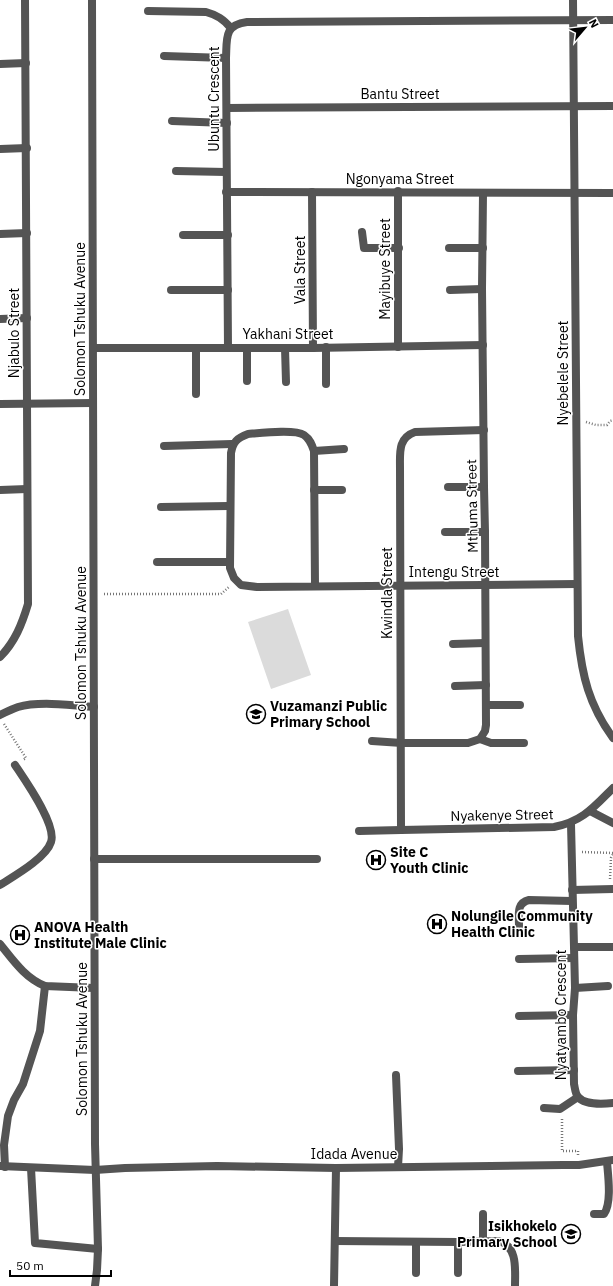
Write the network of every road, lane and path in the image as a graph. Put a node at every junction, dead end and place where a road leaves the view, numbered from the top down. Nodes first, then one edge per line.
1 (25, 0) edge
2 (92, 0) edge
3 (573, 0) edge
4 (148, 11) dead end
5 (613, 20) edge
6 (573, 21) junction
7 (231, 28) junction
8 (164, 56) dead end
9 (226, 58) junction
10 (26, 63) junction
11 (0, 64) edge
12 (574, 106) junction
13 (613, 106) edge
14 (227, 108) junction
15 (172, 121) dead end
16 (226, 123) junction
17 (27, 148) junction
18 (0, 149) edge
19 (176, 172) dead end
20 (226, 172) junction
21 (398, 191) junction
22 (226, 192) junction
23 (312, 192) junction
24 (483, 193) junction
25 (574, 193) junction
26 (613, 193) edge
27 (362, 232) dead end
28 (27, 233) junction
29 (0, 234) edge
30 (183, 235) dead end
31 (228, 235) junction
32 (399, 248) junction
33 (449, 248) dead end
34 (482, 248) junction
35 (482, 289) junction
36 (171, 290) dead end
37 (228, 290) junction
38 (450, 290) dead end
39 (0, 318) edge
40 (27, 318) junction
41 (483, 345) junction
42 (326, 347) junction
43 (398, 347) junction
44 (93, 348) junction
45 (196, 348) junction
46 (228, 348) junction
47 (246, 348) junction
48 (285, 348) junction
49 (313, 348) junction
50 (247, 381) dead end
51 (286, 382) dead end
52 (326, 384) dead end
53 (196, 394) dead end
54 (27, 403) junction
55 (93, 403) junction
56 (0, 404) edge
57 (613, 420) edge
58 (576, 421) junction
59 (484, 430) junction
60 (232, 444) junction
61 (164, 446) dead end
62 (344, 449) dead end
63 (314, 451) junction
64 (448, 487) dead end
65 (484, 487) junction
66 (27, 489) junction
67 (0, 490) edge
68 (314, 490) junction
69 (342, 490) dead end
70 (229, 506) junction
71 (161, 507) dead end
72 (445, 532) dead end
73 (485, 532) junction
74 (157, 562) dead end
75 (230, 562) junction
76 (237, 581) junction
77 (577, 584) junction
78 (315, 585) junction
79 (486, 585) junction
80 (400, 586) junction
81 (94, 594) junction
82 (453, 644) dead end
83 (485, 644) junction
84 (0, 657) edge
85 (486, 685) junction
86 (455, 686) dead end
87 (486, 705) junction
88 (520, 705) dead end
89 (94, 707) junction
90 (0, 714) edge
91 (0, 719) edge
92 (613, 738) edge
93 (480, 739) junction
94 (372, 741) dead end
95 (402, 743) junction
96 (524, 743) dead end
97 (15, 765) joint
98 (613, 788) edge
99 (590, 811) junction
100 (613, 823) edge
101 (571, 824) junction
102 (401, 830) junction
103 (358, 831) dead end
104 (571, 851) junction
105 (613, 854) edge
106 (94, 859) junction
107 (317, 859) dead end
108 (0, 885) edge
109 (612, 886) edge
110 (572, 890) junction
111 (572, 901) junction
112 (519, 926) dead end
113 (0, 944) edge
114 (613, 947) edge
115 (574, 948) junction
116 (574, 958) junction
117 (518, 959) dead end
118 (45, 986) junction
119 (608, 986) dead end
120 (94, 988) junction
121 (575, 988) junction
122 (573, 1015) junction
123 (519, 1016) dead end
124 (574, 1070) junction
125 (518, 1071) dead end
126 (396, 1075) dead end
127 (578, 1097) junction
128 (613, 1103) edge
129 (544, 1108) dead end
130 (560, 1109) junction
131 (610, 1161) edge
132 (579, 1165) junction
133 (2, 1166) edge
134 (398, 1167) junction
135 (31, 1168) junction
136 (336, 1168) junction
137 (95, 1170) junction
138 (483, 1214) dead end
139 (594, 1214) dead end
140 (335, 1241) junction
141 (483, 1241) junction
142 (416, 1242) junction
143 (458, 1242) junction
144 (98, 1249) junction
145 (416, 1273) dead end
146 (458, 1273) dead end
147 (95, 1286) edge
148 (334, 1286) edge
149 (515, 1286) edge

1 - 10 street, Njabulo Street
2 - 44 street, Solomon Tshuku Avenue
3 - 6 street, Nyebelele Street
4 - 7 street
5 - 6 street, Ubuntu Crescent
6 - 7 street, Ubuntu Crescent
6 - 12 street, Nyebelele Street
7 - 9 street, Ubuntu Crescent
8 - 9 street
9 - 14 street, Ubuntu Crescent
10 - 11 street
10 - 17 street, Njabulo Street
12 - 13 street, Bantu Street
12 - 14 street, Bantu Street
12 - 25 street, Nyebelele Street
14 - 16 street, Ubuntu Crescent
15 - 16 street
16 - 20 street, Ubuntu Crescent
17 - 18 street
17 - 28 street, Njabulo Street
19 - 20 street
20 - 22 street, Ubuntu Crescent
21 - 23 street, Ngonyama Street
21 - 24 street, Ngonyama Street
21 - 32 street, Mayibuye Street
22 - 23 street, Ngonyama Street
22 - 31 street, Ubuntu Crescent
23 - 49 street, Vala Street
24 - 25 street, Ngonyama Street
24 - 34 street, Mthuma Street
25 - 26 street, Ngonyama Street
25 - 58 street, Nyebelele Street
27 - 32 street
28 - 29 street
28 - 40 street, Njabulo Street
30 - 31 street
31 - 37 street, Ubuntu Crescent
32 - 43 street, Mayibuye Street
33 - 34 street
34 - 35 street, Mthuma Street
35 - 38 street
35 - 41 street, Mthuma Street
36 - 37 street
37 - 46 street, Ubuntu Crescent
39 - 40 street
40 - 54 street, Njabulo Street
41 - 43 street, Yakhani Street
41 - 59 street, Mthuma Street
42 - 43 street, Yakhani Street
42 - 49 street, Yakhani Street
42 - 52 street
44 - 45 street, Yakhani Street
44 - 55 street, Solomon Tshuku Avenue
45 - 46 street, Yakhani Street
45 - 53 street
46 - 47 street, Yakhani Street
47 - 48 street, Yakhani Street
47 - 50 street
48 - 49 street, Yakhani Street
48 - 51 street
54 - 55 street
54 - 56 street
54 - 66 street, Njabulo Street
55 - 81 street, Solomon Tshuku Avenue
57 - 58 path
58 - 77 street, Nyebelele Street
59 - 65 street, Mthuma Street
59 - 80 street, Kwindla Street
60 - 61 street
60 - 63 street
60 - 70 street
62 - 63 street
63 - 68 street
64 - 65 street
65 - 73 street, Mthuma Street
66 - 67 street
66 - 84 street, Njabulo Street
68 - 69 street
68 - 78 street
70 - 71 street
70 - 75 street
72 - 73 street
73 - 79 street, Mthuma Street
74 - 75 street
75 - 76 street
76 - 78 street, Intengu Street
76 - 81 path
77 - 79 street, Intengu Street
77 - 92 street, Nyebelele Street
78 - 80 street, Intengu Street
79 - 80 street, Intengu Street
79 - 83 street, Mthuma Street
80 - 95 street, Kwindla Street
81 - 89 street, Solomon Tshuku Avenue
82 - 83 street
83 - 85 street, Mthuma Street
85 - 86 street
85 - 87 street, Mthuma Street
87 - 88 street
87 - 93 street, Mthuma Street
89 - 90 street
89 - 106 street, Solomon Tshuku Avenue
91 - 97 path
93 - 95 street
93 - 96 street
94 - 95 street
95 - 102 street, Kwindla Street
97 - 108 street
98 - 99 street, Nyakenye Street
99 - 100 street
99 - 101 street, Nyakenye Street
101 - 102 street, Nyakenye Street
101 - 104 street, Nyatyambo Crescent
102 - 103 street, Nyakenye Street
104 - 105 path
104 - 110 street, Nyatyambo Crescent
105 - 109 path
106 - 107 street
106 - 120 street, Solomon Tshuku Avenue
109 - 110 street
110 - 111 street, Nyatyambo Crescent
111 - 112 street
111 - 115 street, Nyatyambo Crescent
113 - 118 street
114 - 115 street
115 - 116 street, Nyatyambo Crescent
116 - 117 street
116 - 121 street, Nyatyambo Crescent
118 - 120 street
118 - 133 street
119 - 121 street
120 - 137 street, Solomon Tshuku Avenue
121 - 122 street, Nyatyambo Crescent
122 - 123 street
122 - 124 street, Nyatyambo Crescent
124 - 125 street
124 - 127 street, Nyatyambo Crescent
126 - 134 street
127 - 128 street, Nyatyambo Crescent
127 - 130 street
129 - 130 street
130 - 132 path
131 - 132 street, Idada Avenue
131 - 139 street
132 - 134 street, Idada Avenue
133 - 135 street, Idada Avenue
134 - 136 street, Idada Avenue
135 - 137 street, Idada Avenue
135 - 144 street
136 - 137 street, Idada Avenue
136 - 140 street
137 - 144 street, Solomon Tshuku Avenue
138 - 141 street
140 - 142 street
140 - 148 street
141 - 143 street
141 - 149 street
142 - 143 street
142 - 145 street
143 - 146 street
144 - 147 street, Solomon Tshuku Avenue

